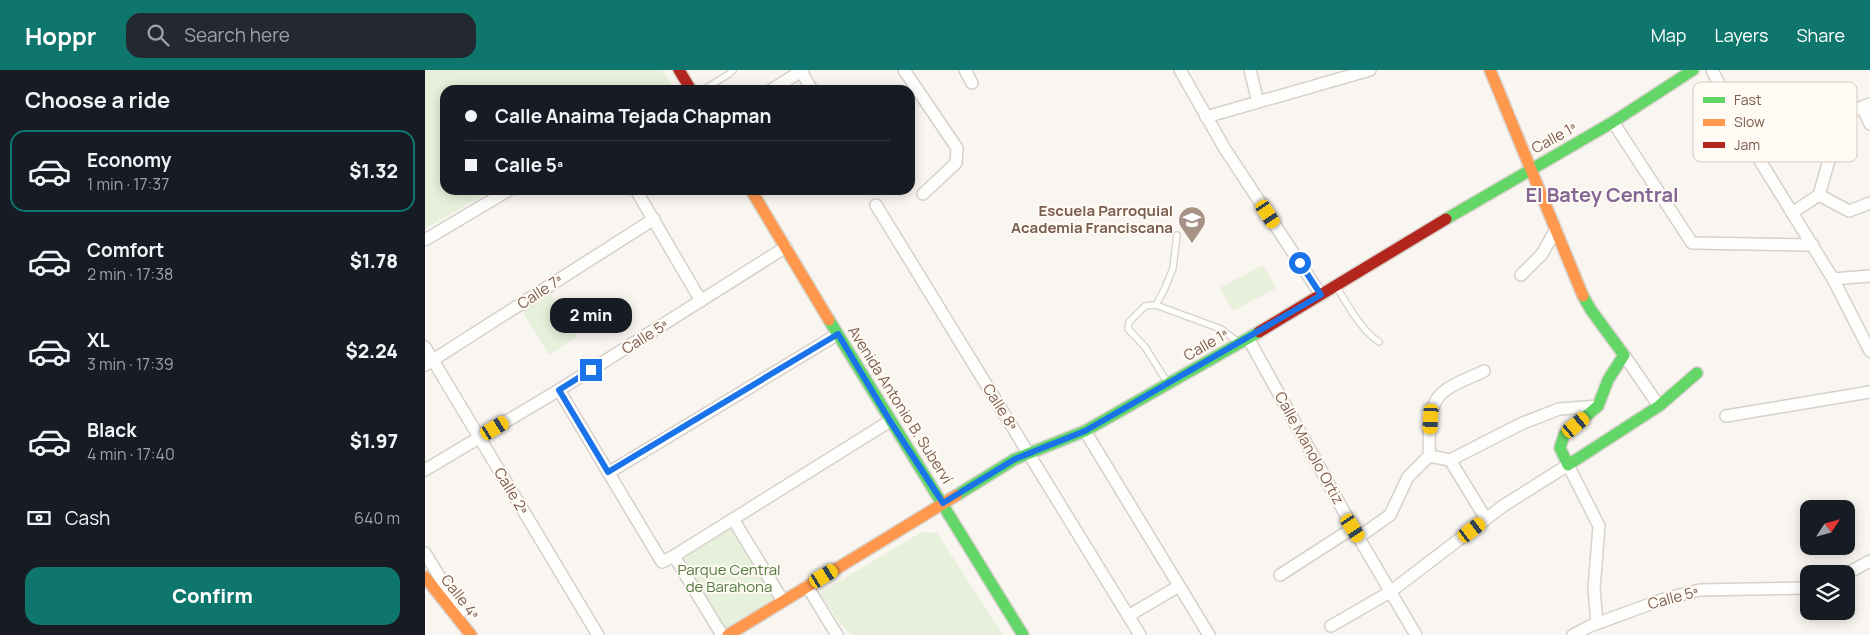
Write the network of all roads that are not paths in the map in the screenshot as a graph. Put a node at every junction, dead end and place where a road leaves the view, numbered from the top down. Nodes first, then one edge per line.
1 (679, 70) edge
2 (733, 70) edge
3 (802, 70) edge
4 (904, 70) edge
5 (965, 70) edge
6 (1180, 70) edge
7 (1250, 70) edge
8 (1370, 70) edge
9 (1490, 70) edge
10 (1693, 70) edge
11 (1711, 70) edge
12 (1717, 82) edge
13 (972, 83) dead end
14 (685, 85) edge
15 (711, 85) edge
16 (779, 85) edge
17 (810, 85) edge
18 (914, 85) edge
19 (915, 86) edge
20 (1258, 102) junction
21 (1866, 106) edge
22 (1206, 117) junction
23 (1613, 122) junction
24 (1870, 124) edge
25 (1761, 162) edge
26 (1829, 162) edge
27 (1530, 169) junction
28 (923, 194) dead end
29 (501, 195) edge
30 (639, 195) edge
31 (754, 195) edge
32 (1819, 196) junction
33 (1870, 203) edge
34 (876, 205) dead end
35 (1792, 213) junction
36 (654, 219) junction
37 (1556, 229) junction
38 (1177, 235) dead end
39 (425, 240) edge
40 (1813, 245) junction
41 (786, 247) junction
42 (1521, 275) dead end
43 (1870, 276) edge
44 (1833, 279) junction
45 (1335, 286) junction
46 (1321, 295) junction
47 (701, 301) junction
48 (1156, 305) junction
49 (838, 334) junction
50 (1244, 341) junction
51 (1379, 342) dead end
52 (425, 347) edge
53 (1870, 351) edge
54 (1624, 355) junction
55 (429, 363) edge
56 (1483, 371) dead end
57 (1697, 373) dead end
58 (1169, 384) junction
59 (559, 390) junction
60 (1870, 392) edge
61 (1598, 406) junction
62 (1659, 406) junction
63 (1726, 416) dead end
64 (890, 421) junction
65 (1085, 431) junction
66 (479, 438) junction
67 (1029, 454) junction
68 (1429, 456) junction
69 (1450, 460) junction
70 (1569, 465) junction
71 (425, 470) edge
72 (608, 472) junction
73 (943, 503) junction
74 (733, 519) junction
75 (1486, 519) junction
76 (1356, 532) junction
77 (425, 553) edge
78 (674, 556) junction
79 (1870, 561) edge
80 (1855, 569) edge
81 (1280, 575) dead end
82 (425, 577) edge
83 (807, 586) junction
84 (1179, 586) junction
85 (1800, 588) edge
86 (1390, 592) junction
87 (783, 601) junction
88 (1128, 616) junction
89 (1597, 623) junction
90 (1331, 626) dead end
91 (471, 635) edge
92 (475, 635) edge
93 (598, 635) edge
94 (722, 635) edge
95 (728, 635) edge
96 (837, 635) edge
97 (1023, 635) edge
98 (1140, 635) edge
99 (1209, 635) edge
100 (1415, 635) edge
101 (1573, 635) edge

1 - 14 street
2 - 15 lane
3 - 16 street
3 - 17 street
4 - 18 street
5 - 13 street
6 - 22 street
7 - 20 street
8 - 20 street
9 - 27 street
10 - 23 street, Calle 1ª
11 - 12 street
19 - 28 street
20 - 22 street
21 - 24 street
22 - 46 street
23 - 27 street, Calle 1ª
23 - 40 street
25 - 35 street
26 - 32 street
27 - 37 street
27 - 45 street, Calle 1ª
29 - 39 street
30 - 36 street
31 - 41 street, Avenida Antonio B. Suberví
32 - 33 street
32 - 35 street
34 - 67 street, Calle 8ª
35 - 40 street
36 - 47 street
36 - 55 street, Calle 7ª
37 - 42 street
37 - 54 street
38 - 48 lane
40 - 44 street
41 - 47 street, Calle 5ª
41 - 49 street, Avenida Antonio B. Suberví
43 - 44 street
44 - 53 street
45 - 46 street, Calle 1ª
45 - 51 lane
46 - 50 street, Calle 1ª
47 - 59 street, Calle 5ª
48 - 50 lane
48 - 58 lane
49 - 64 street, Avenida Antonio B. Suberví
49 - 72 street
50 - 58 street, Calle 1ª
50 - 76 street, Calle Manolo Ortiz
52 - 55 street, Calle 2ª
54 - 61 street
54 - 62 street
55 - 66 street, Calle 2ª
56 - 68 street
57 - 62 street
58 - 65 street, Calle 1ª
59 - 66 street, Calle 5ª
59 - 72 street
60 - 63 street
61 - 69 street
61 - 70 street
62 - 70 street
64 - 73 street, Avenida Antonio B. Suberví
64 - 74 street
65 - 67 street, Calle 1ª
65 - 84 street
66 - 71 street, Calle 5ª
66 - 93 street, Calle 2ª
67 - 73 street, Calle 1ª
67 - 88 street, Calle 8ª
68 - 69 street
68 - 76 street
69 - 75 street
70 - 75 street
70 - 89 street
72 - 78 street
73 - 83 street, Calle 1ª
73 - 97 street, Avenida Antonio B. Suberví
74 - 78 street
74 - 87 street
75 - 86 street
76 - 81 street
76 - 86 street, Calle Manolo Ortiz
77 - 92 street
78 - 94 street
79 - 80 street
82 - 91 street, Calle 4ª
83 - 87 street, Calle 1ª
83 - 96 street
84 - 88 street
84 - 99 street
85 - 89 street, Calle 5ª
86 - 90 street
86 - 100 street, Calle Manolo Ortiz
87 - 95 street, Calle 1ª
88 - 98 street, Calle 8ª
89 - 101 street, Calle 5ª

